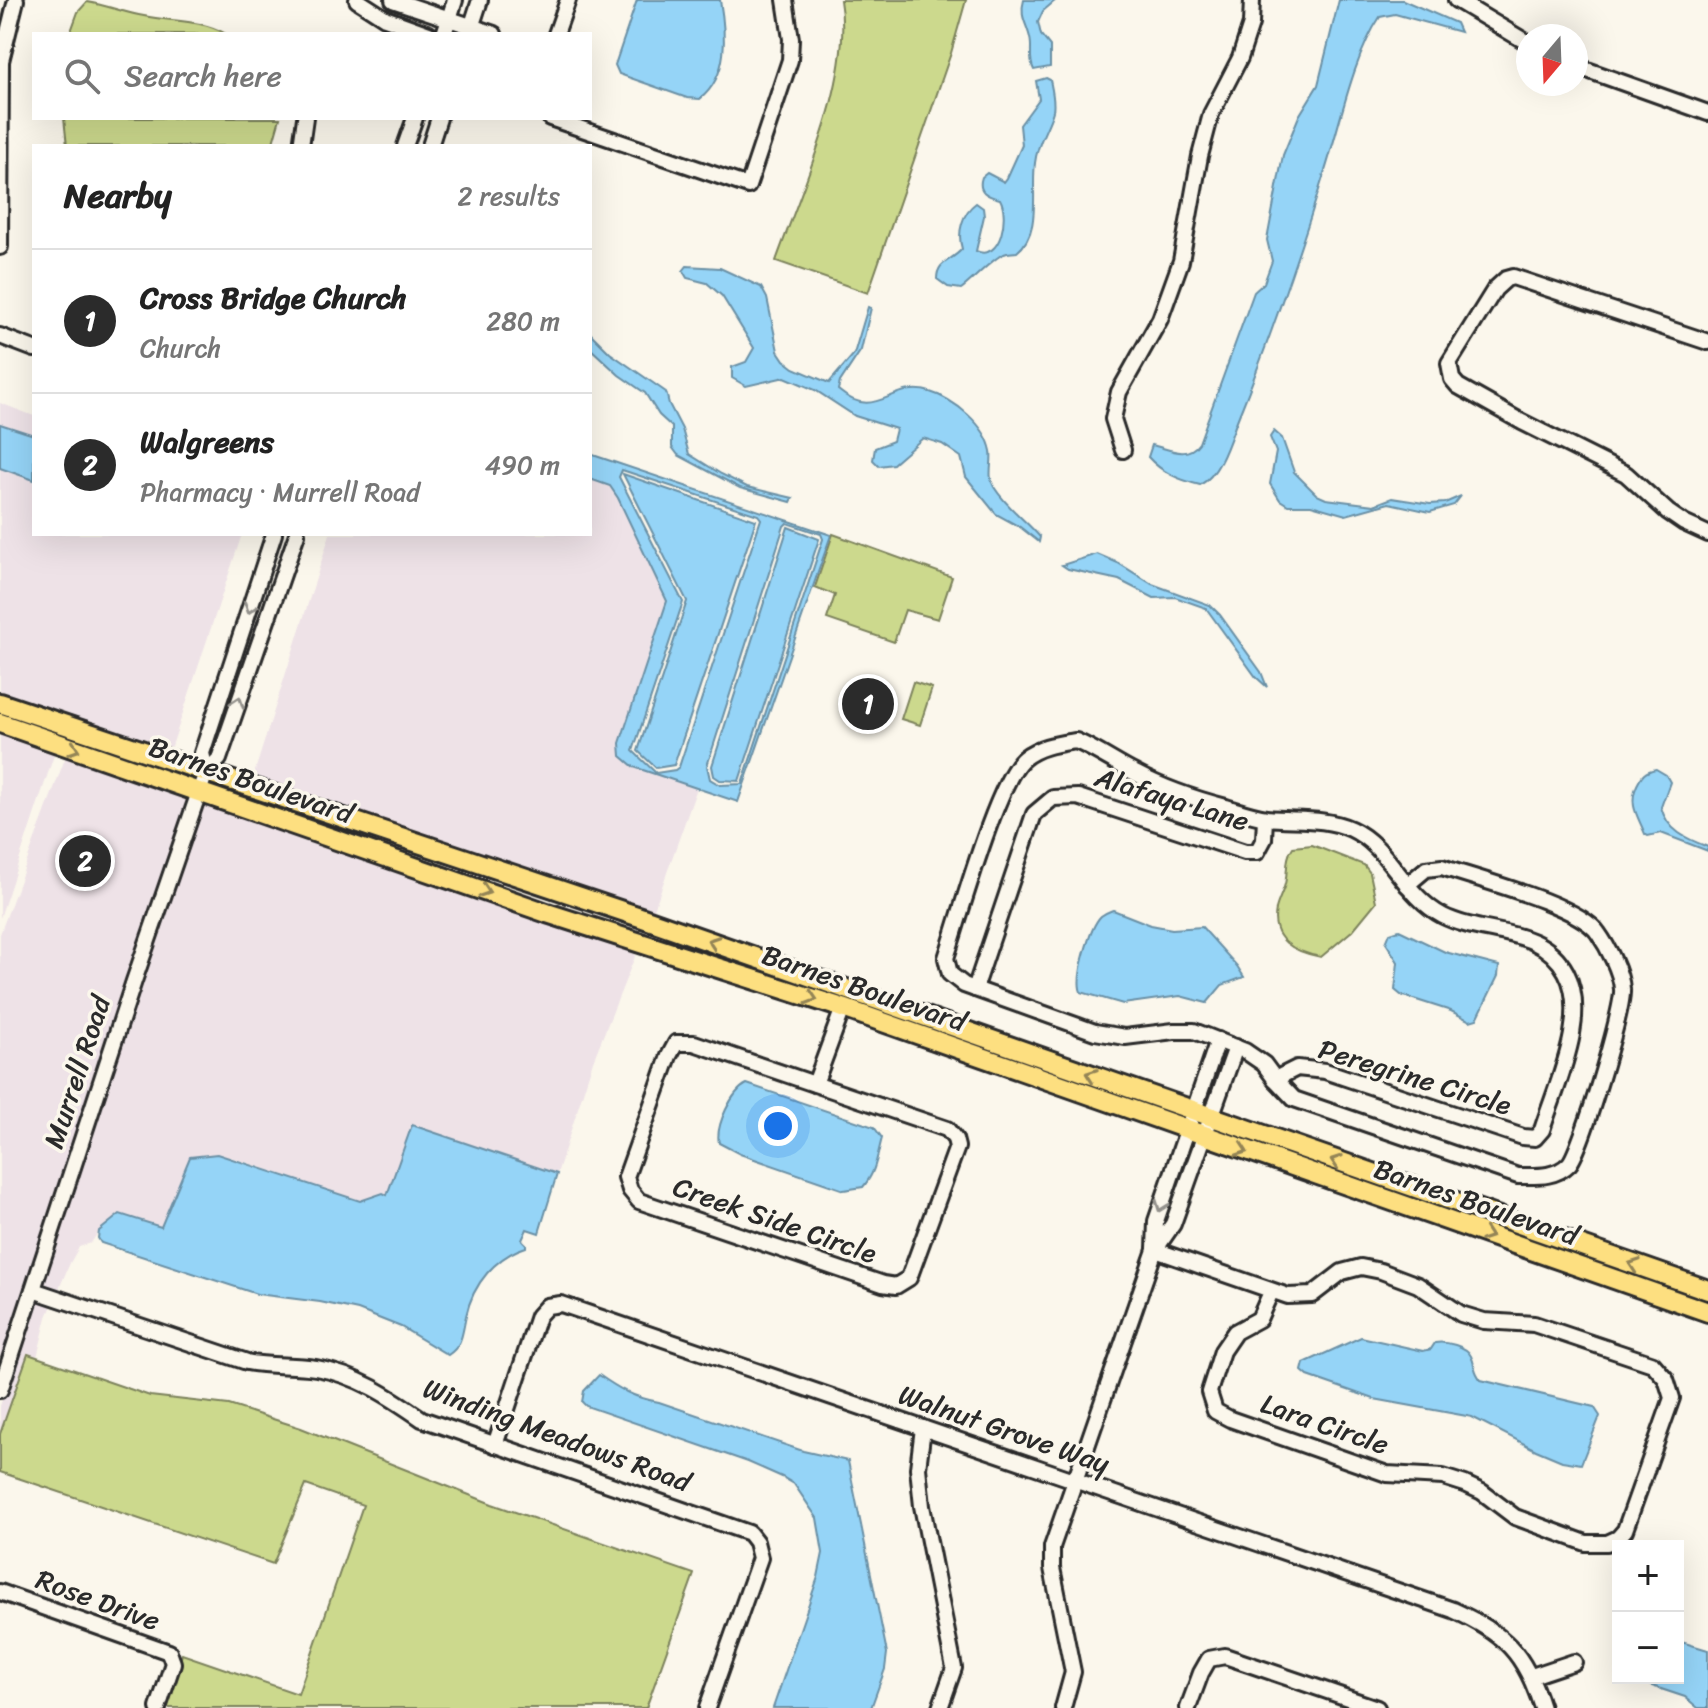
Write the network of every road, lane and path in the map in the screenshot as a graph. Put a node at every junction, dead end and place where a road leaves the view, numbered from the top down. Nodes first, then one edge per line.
1 (16, 0) edge
2 (357, 0) edge
3 (393, 0) edge
4 (455, 0) edge
5 (480, 0) edge
6 (568, 0) edge
7 (785, 0) edge
8 (1252, 0) edge
9 (1456, 0) edge
10 (449, 18) junction
11 (470, 30) edge
12 (424, 32) edge
13 (445, 32) edge
14 (557, 32) edge
15 (1516, 36) edge
16 (1588, 70) edge
17 (1708, 113) edge
18 (305, 120) edge
19 (414, 120) edge
20 (438, 120) edge
21 (556, 120) edge
22 (301, 144) edge
23 (406, 144) edge
24 (431, 144) edge
25 (0, 247) edge
26 (2, 338) edge
27 (1708, 342) edge
28 (32, 348) edge
29 (1123, 450) dead end
30 (1708, 534) edge
31 (273, 536) edge
32 (296, 536) edge
33 (0, 703) edge
34 (0, 723) edge
35 (206, 772) junction
36 (200, 792) junction
37 (274, 818) junction
38 (1265, 818) junction
39 (460, 857) junction
40 (444, 877) junction
41 (1407, 885) junction
42 (585, 899) junction
43 (975, 989) junction
44 (881, 1001) junction
45 (850, 1005) junction
46 (1218, 1040) junction
47 (999, 1043) junction
48 (1236, 1047) junction
49 (1275, 1079) junction
50 (815, 1084) junction
51 (1202, 1114) junction
52 (1196, 1134) junction
53 (1155, 1250) junction
54 (33, 1290) junction
55 (1708, 1290) edge
56 (1271, 1292) junction
57 (1708, 1312) edge
58 (0, 1390) edge
59 (923, 1428) junction
60 (495, 1445) junction
61 (1074, 1480) junction
62 (0, 1592) edge
63 (1574, 1662) dead end
64 (1532, 1676) junction
65 (158, 1708) edge
66 (707, 1708) edge
67 (940, 1708) edge
68 (1063, 1708) edge
69 (1188, 1708) edge
70 (1377, 1708) edge
71 (1542, 1708) edge

1 - 25 street
2 - 12 street
3 - 10 street
4 - 10 street
5 - 11 street
6 - 14 street
7 - 21 street
8 - 29 street
9 - 15 street
10 - 11 street
10 - 13 street
16 - 17 street
18 - 22 street
19 - 23 street
20 - 24 street
26 - 28 street
27 - 30 street
31 -> 35 street, Murrell Road
35 -> 32 street, Murrell Road
33 - 35 main road, Barnes Boulevard
34 -> 36 main road, Barnes Boulevard
35 - 36 street, Murrell Road
35 - 39 main road, Barnes Boulevard
36 - 37 main road, Barnes Boulevard
36 - 54 street, Murrell Road
37 - 39 main road
37 - 40 main road, Barnes Boulevard
38 - 41 street, Peregrine Circle
38 - 43 street, Alafaya Lane
38 - 43 street, Peregrine Circle
39 - 42 main road, Barnes Boulevard
40 - 42 main road
40 -> 45 main road, Barnes Boulevard
41 - 49 street, Peregrine Circle
41 - 49 street
44 -> 42 main road, Barnes Boulevard
43 - 46 street, Peregrine Circle
44 - 45 main road
44 - 47 main road, Barnes Boulevard
45 - 47 main road
45 - 50 street
45 - 52 main road, Barnes Boulevard
46 - 48 street, Peregrine Circle
46 - 51 street
51 -> 47 main road, Barnes Boulevard
48 - 49 street, Peregrine Circle
48 - 51 street
50 - 50 street, Creek Side Circle
51 - 52 street
55 -> 51 main road, Barnes Boulevard
52 - 53 street
52 -> 57 main road, Barnes Boulevard
53 - 56 street, Lara Circle
53 - 61 street
54 - 58 street, Murrell Road
54 - 60 street, Winding Meadows Road
56 - 56 street, Lara Circle
59 - 60 street, Walnut Grove Way
59 - 61 street, Walnut Grove Way
59 - 67 street
60 - 66 street, Winding Meadows Road
61 - 64 street, Walnut Grove Way
61 - 68 street
62 - 65 street, Rose Drive
63 - 64 street
64 - 71 street, Walnut Grove Way
69 - 70 street

